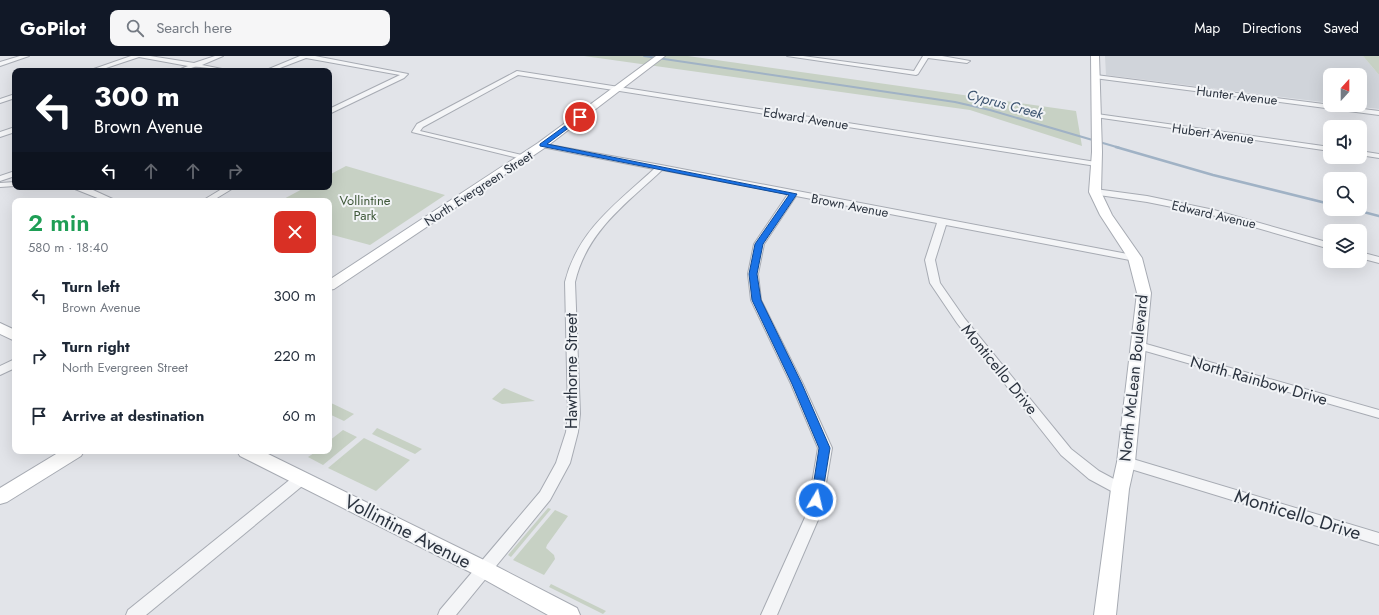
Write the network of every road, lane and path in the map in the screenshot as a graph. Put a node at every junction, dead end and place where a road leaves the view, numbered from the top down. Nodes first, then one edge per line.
1 (26, 56) edge
2 (136, 56) edge
3 (140, 56) edge
4 (220, 56) edge
5 (305, 56) edge
6 (661, 56) edge
7 (790, 56) edge
8 (928, 56) edge
9 (1095, 56) edge
10 (967, 61) dead end
11 (0, 64) edge
12 (195, 65) junction
13 (100, 68) edge
14 (187, 68) edge
15 (212, 68) edge
16 (275, 68) edge
17 (1096, 77) junction
18 (618, 89) junction
19 (12, 97) edge
20 (0, 101) edge
21 (332, 111) edge
22 (1379, 113) edge
23 (1097, 116) junction
24 (12, 130) edge
25 (0, 135) edge
26 (542, 145) junction
27 (1323, 148) edge
28 (1367, 154) edge
29 (1379, 156) edge
30 (523, 158) junction
31 (1096, 164) junction
32 (661, 168) junction
33 (12, 174) edge
34 (0, 179) edge
35 (12, 184) edge
36 (0, 185) edge
37 (85, 190) edge
38 (226, 190) edge
39 (1095, 192) junction
40 (794, 194) junction
41 (105, 198) edge
42 (211, 198) edge
43 (942, 222) junction
44 (1323, 244) edge
45 (1367, 257) edge
46 (1135, 258) junction
47 (1379, 260) edge
48 (332, 284) edge
49 (0, 328) edge
50 (12, 334) edge
51 (1139, 346) junction
52 (12, 365) edge
53 (0, 371) edge
54 (1379, 414) edge
55 (70, 454) edge
56 (252, 454) edge
57 (1126, 462) junction
58 (302, 478) junction
59 (1120, 489) junction
60 (0, 497) edge
61 (1379, 539) edge
62 (485, 570) junction
63 (134, 615) edge
64 (446, 615) edge
65 (569, 615) edge
66 (769, 615) edge
67 (1105, 615) edge

1 - 11 street
2 - 13 street
3 - 12 street
4 - 12 street
5 - 16 street
5 - 21 street
6 - 18 main road, North Evergreen Street
7 - 8 street
8 - 10 street
9 - 17 main road, North McLean Boulevard
12 - 14 street
12 - 15 street
17 - 22 street, Hunter Avenue
17 - 23 main road, North McLean Boulevard
18 - 26 main road, North Evergreen Street
18 - 30 street, Edward Avenue
18 - 31 street, Edward Avenue
19 - 20 street
23 - 27 street, Hubert Avenue
23 - 31 main road, North McLean Boulevard
24 - 25 street
26 - 30 main road, North Evergreen Street
26 - 32 street, Brown Avenue
28 - 29 street
30 - 48 main road, North Evergreen Street
31 - 39 main road, North McLean Boulevard
32 - 40 street, Brown Avenue
32 - 62 street, Hawthorne Street
33 - 34 street
35 - 36 street
37 - 41 street
38 - 42 street
39 - 44 street, Edward Avenue
39 - 46 main road, North McLean Boulevard
40 - 43 street, Brown Avenue
40 - 66 street
43 - 46 street, Brown Avenue
43 - 59 street, Monticello Drive
45 - 47 street
46 - 51 main road, North McLean Boulevard
49 - 50 main road
51 - 54 street, North Rainbow Drive
51 - 57 main road, North McLean Boulevard
52 - 53 street
55 - 60 main road
56 - 58 main road, Vollintine Avenue
57 - 59 main road, North McLean Boulevard
57 - 61 street, Monticello Drive
58 - 62 main road, Vollintine Avenue
58 - 63 street
59 - 67 main road, North McLean Boulevard
62 - 64 street, Hawthorne Street
62 - 65 main road, Vollintine Avenue

